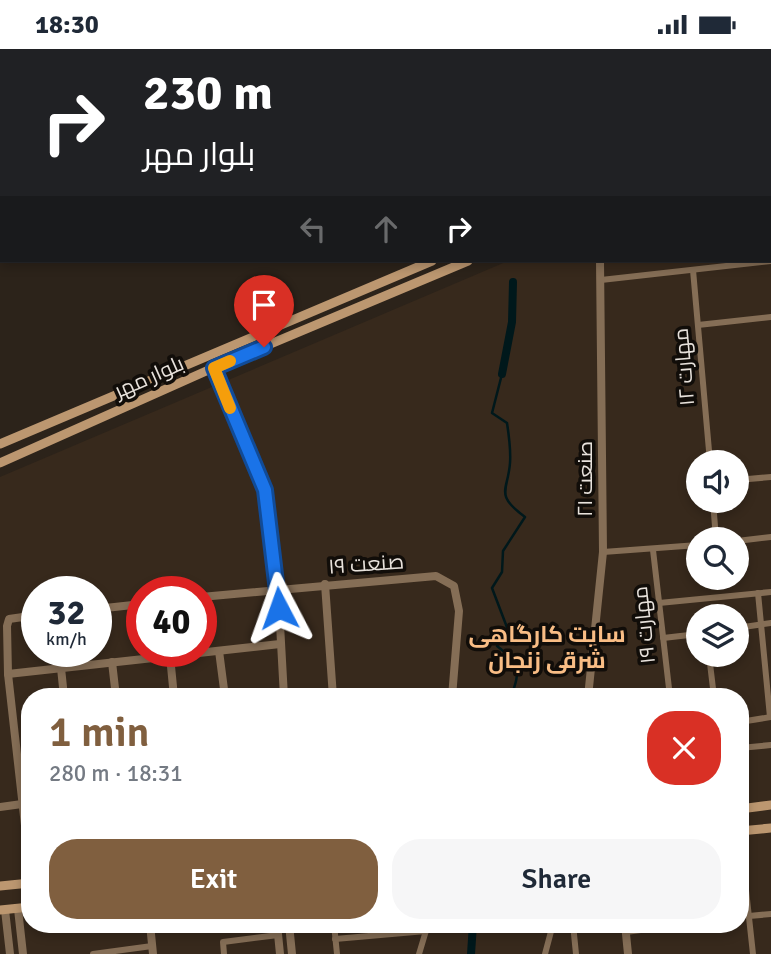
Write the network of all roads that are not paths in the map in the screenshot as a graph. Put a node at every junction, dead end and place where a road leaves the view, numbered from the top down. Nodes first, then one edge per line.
1 (427, 263) edge
2 (463, 263) edge
3 (600, 263) edge
4 (754, 263) edge
5 (693, 270) junction
6 (601, 280) junction
7 (771, 317) edge
8 (698, 325) junction
9 (214, 368) junction
10 (0, 444) edge
11 (709, 450) edge
12 (0, 463) edge
13 (771, 477) edge
14 (749, 479) edge
15 (771, 537) edge
16 (749, 540) edge
17 (686, 546) edge
18 (653, 550) junction
19 (603, 552) junction
20 (325, 584) junction
21 (278, 588) junction
22 (771, 591) edge
23 (758, 593) junction
24 (217, 595) edge
25 (659, 603) junction
26 (21, 617) edge
27 (771, 624) edge
28 (760, 625) junction
29 (749, 626) edge
30 (686, 635) edge
31 (663, 638) junction
32 (280, 644) junction
33 (219, 651) joint
34 (126, 661) edge
35 (112, 662) joint
36 (70, 667) edge
37 (171, 667) edge
38 (710, 667) edge
39 (61, 668) junction
40 (8, 674) junction
41 (63, 688) edge
42 (115, 688) edge
43 (173, 688) edge
44 (224, 688) edge
45 (283, 688) edge
46 (332, 688) edge
47 (453, 688) edge
48 (589, 688) edge
49 (669, 688) edge
50 (713, 688) edge
51 (771, 717) edge
52 (749, 720) edge
53 (771, 745) edge
54 (749, 747) edge
55 (21, 795) edge
56 (21, 804) edge
57 (771, 806) edge
58 (0, 807) edge
59 (749, 808) edge
60 (771, 828) edge
61 (749, 832) edge
62 (21, 884) edge
63 (0, 886) edge
64 (21, 908) edge
65 (18, 909) junction
66 (3, 910) edge
67 (771, 914) edge
68 (749, 916) joint
69 (290, 933) edge
70 (335, 933) edge
71 (381, 933) edge
72 (425, 933) edge
73 (551, 933) edge
74 (574, 933) edge
75 (626, 933) edge
76 (278, 935) joint
77 (335, 939) junction
78 (153, 950) edge
79 (10, 954) edge
80 (23, 954) edge
81 (93, 954) edge
82 (224, 954) edge
83 (280, 954) edge
84 (292, 954) edge
85 (337, 954) edge
86 (419, 954) edge
87 (545, 954) edge
88 (576, 954) edge
89 (628, 954) edge
90 (753, 954) edge

1 - 10 main road, بلوار مهر
2 - 9 main road, بلوار مهر
3 - 6 street, صنعت ۲۱
4 - 5 street
5 - 6 street
5 - 8 street, مهارت ۱۲
6 - 19 street, صنعت ۲۱
7 - 8 street
8 - 11 street, مهارت ۱۲
9 - 12 main road, بلوار مهر
9 - 21 street
13 - 14 street
15 - 16 street
17 - 18 street
18 - 19 street
18 - 25 street, مهارت ۱۹
19 - 48 street, صنعت ۲۱
20 - 21 street, صنعت ۱۹
20 - 46 street
20 - 47 street, صنعت ۱۹
21 - 24 street, صنعت ۱۹
21 - 32 street
22 - 23 street
23 - 25 street
23 - 28 street
25 - 31 street, مهارت ۱۹
26 - 40 street
27 - 28 street
28 - 29 street
28 - 51 street
30 - 31 street
31 - 49 street, مهارت ۱۹
32 - 33 street
32 - 45 street
33 - 44 street
34 - 35 street
35 - 42 street
36 - 39 street
37 - 43 street
38 - 50 street
39 - 40 street
39 - 41 street
40 - 55 street
51 - 52 street
53 - 54 street
56 - 58 street
57 - 59 main road
60 - 61 main road
62 - 63 main road
64 - 65 main road
65 - 66 main road
65 - 80 street
66 - 79 street
67 - 68 street
68 - 90 street
69 - 84 street
70 - 77 street
71 - 77 street
72 - 86 street
73 - 87 street
74 - 88 street
75 - 89 street
76 - 82 street
76 - 83 street
77 - 85 street
78 - 81 street

